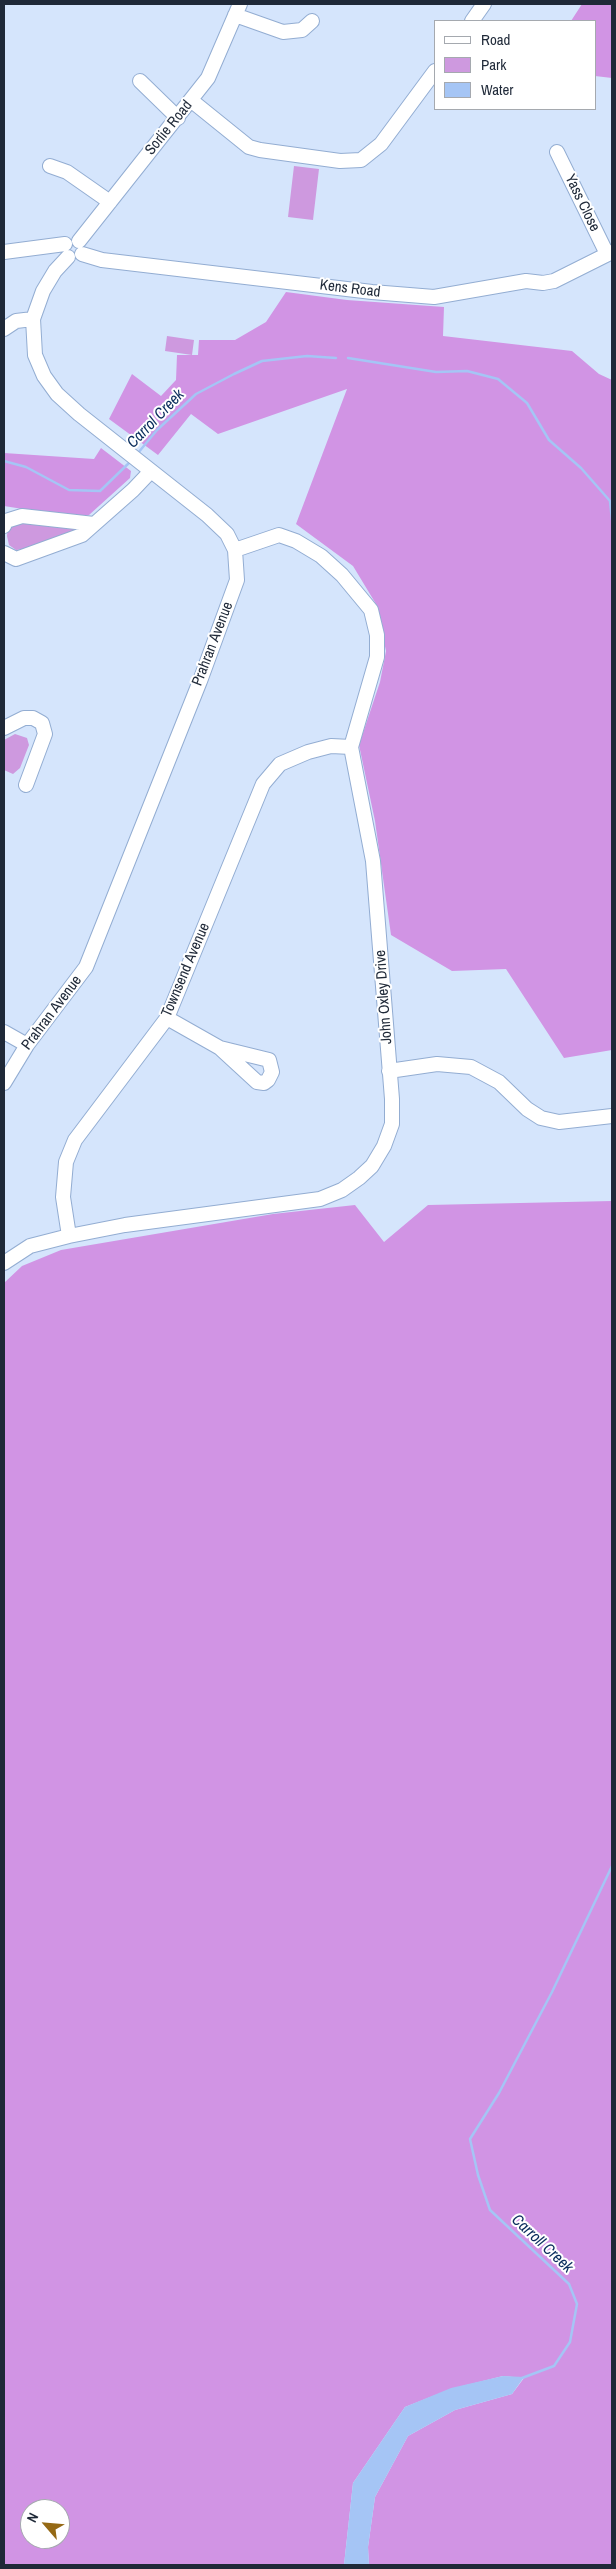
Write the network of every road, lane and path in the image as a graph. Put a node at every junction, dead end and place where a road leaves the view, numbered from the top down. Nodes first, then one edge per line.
1 (484, 4) edge
2 (238, 9) edge
3 (473, 20) edge
4 (312, 21) dead end
5 (434, 72) edge
6 (140, 81) dead end
7 (192, 101) junction
8 (178, 118) junction
9 (556, 152) dead end
10 (50, 166) dead end
11 (110, 202) junction
12 (73, 249) junction
13 (4, 252) edge
14 (610, 253) edge
15 (33, 319) junction
16 (4, 330) edge
17 (151, 471) junction
18 (94, 524) junction
19 (4, 526) edge
20 (235, 550) junction
21 (4, 553) edge
22 (4, 728) edge
23 (351, 747) junction
24 (26, 785) dead end
25 (168, 1018) junction
26 (4, 1032) edge
27 (27, 1045) junction
28 (220, 1048) dead end
29 (389, 1070) junction
30 (4, 1083) edge
31 (612, 1116) edge
32 (69, 1236) junction
33 (4, 1262) edge

1 - 3 street
2 - 4 street
2 - 7 street, Sorlie Road
5 - 7 street
6 - 8 street
7 - 8 street, Sorlie Road
8 - 11 street, Sorlie Road
9 - 14 street, Yass Close
10 - 11 street
11 - 12 street, Sorlie Road
12 - 13 street, Kens Road
12 - 14 street, Kens Road
12 - 15 street, Prahran Avenue
15 - 16 street
15 - 17 street, Prahran Avenue
17 - 18 street
17 - 20 street, Prahran Avenue
18 - 19 street
18 - 21 street
20 - 23 street, John Oxley Drive
20 - 27 street, Prahran Avenue
22 - 24 street
23 - 25 street, Townsend Avenue
23 - 29 street, John Oxley Drive
25 - 28 street
25 - 32 street, Townsend Avenue
26 - 27 street
27 - 30 street, Prahran Avenue
29 - 31 street
29 - 32 street, John Oxley Drive
32 - 33 street, John Oxley Drive

